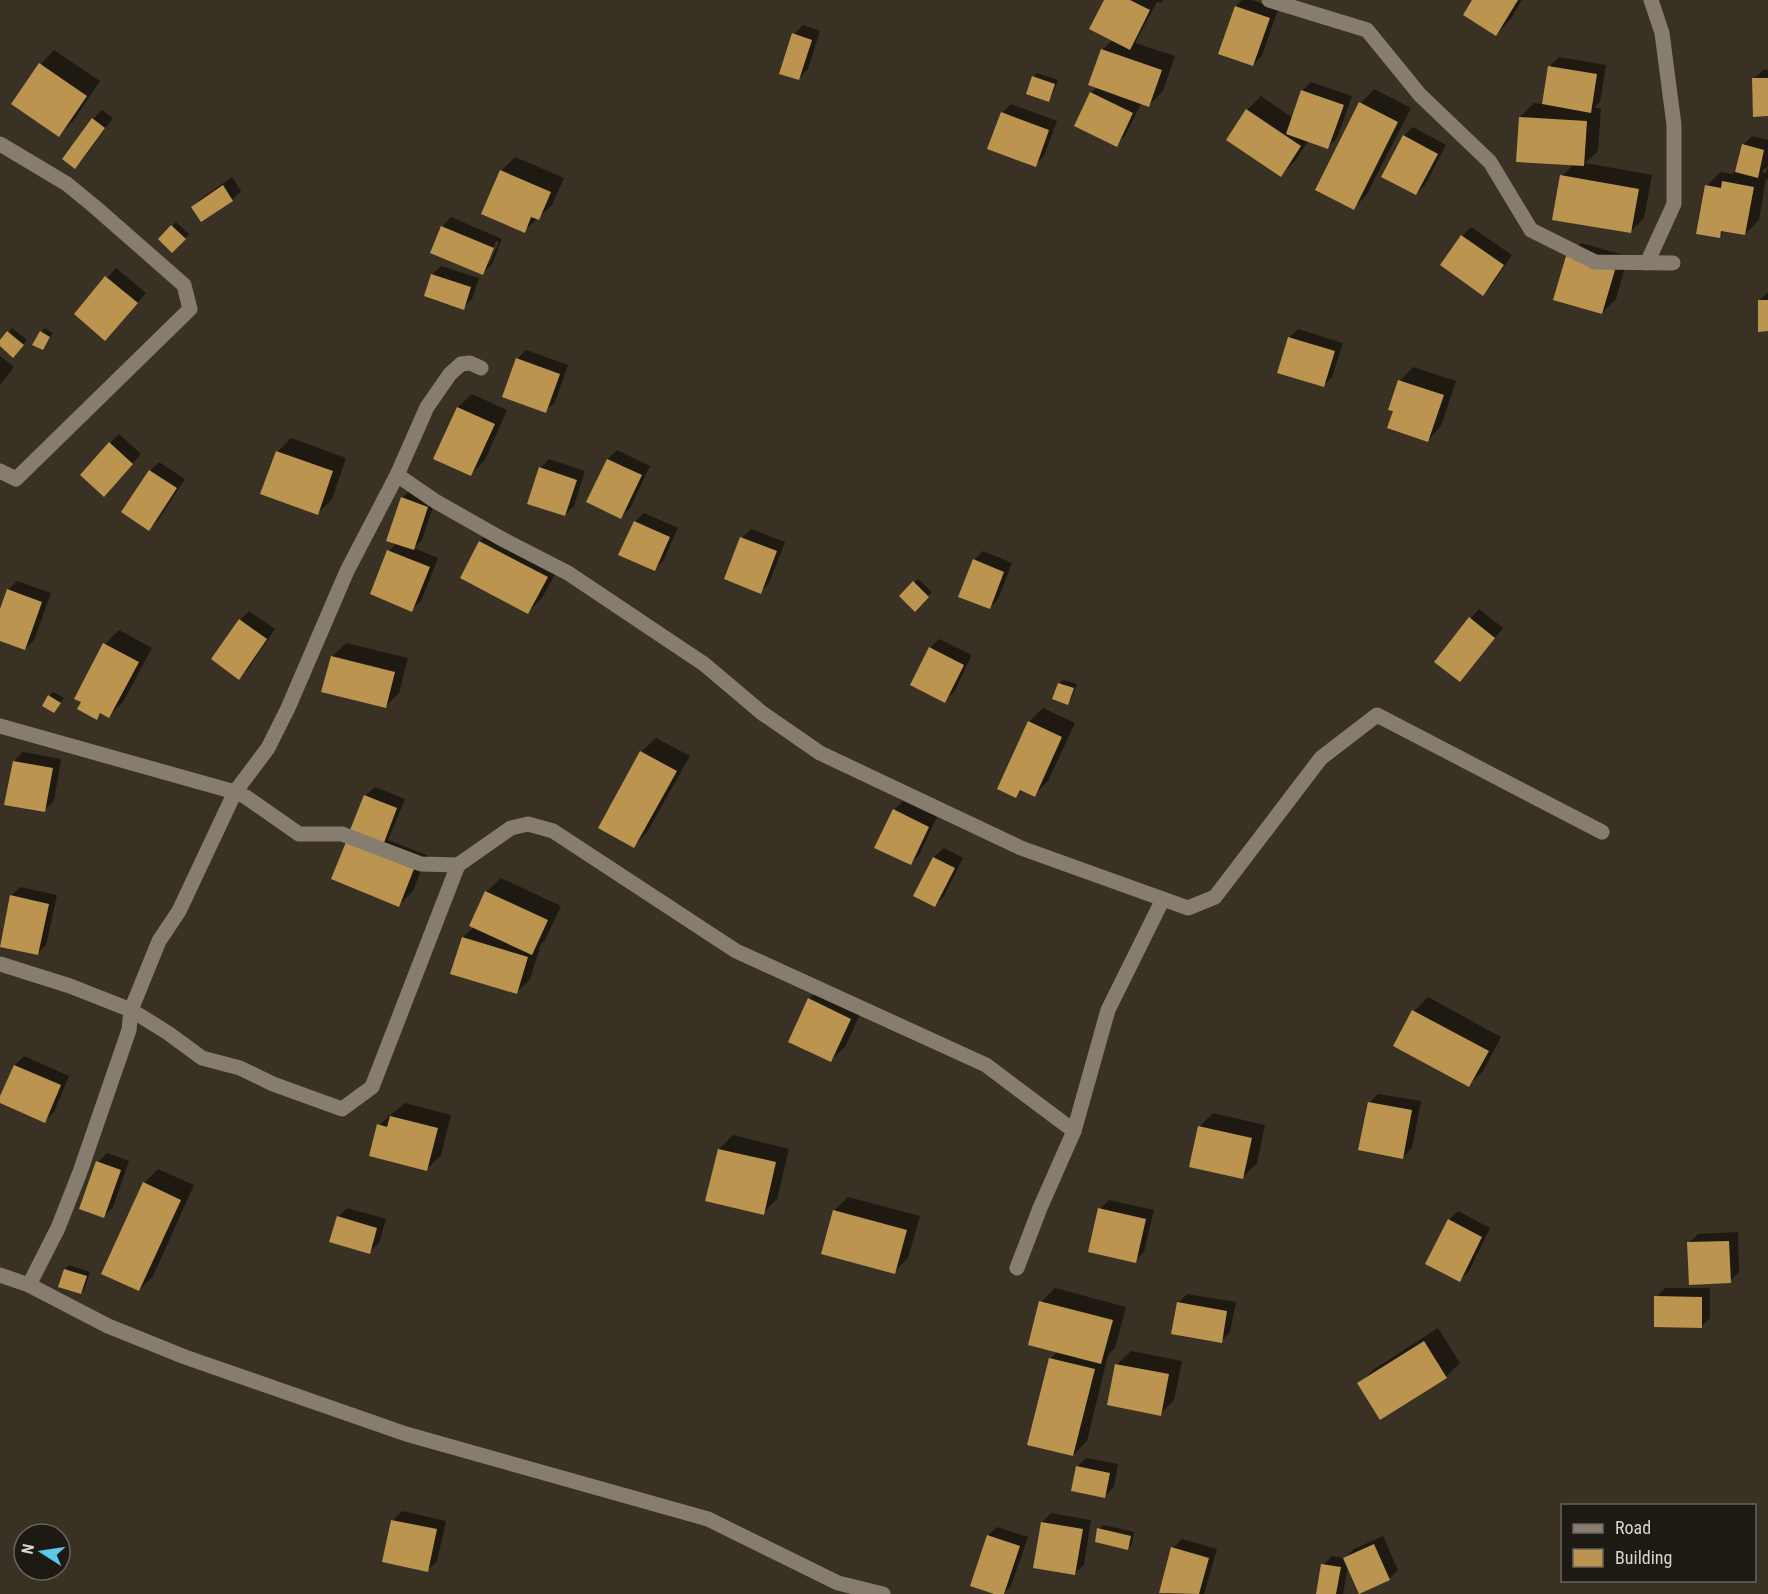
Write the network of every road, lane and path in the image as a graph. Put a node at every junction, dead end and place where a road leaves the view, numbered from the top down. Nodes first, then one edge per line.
1 (1269, 0) edge
2 (1651, 0) edge
3 (0, 144) edge
4 (1647, 263) junction
5 (1673, 263) dead end
6 (481, 368) dead end
7 (0, 471) edge
8 (397, 475) junction
9 (0, 726) edge
10 (235, 792) junction
11 (1602, 832) dead end
12 (458, 865) junction
13 (1163, 898) junction
14 (0, 964) edge
15 (131, 1010) junction
16 (1074, 1131) junction
17 (1017, 1268) dead end
18 (0, 1275) edge
19 (29, 1285) junction
20 (883, 1594) edge

1 - 4 street
2 - 4 street
3 - 7 street
4 - 5 street
6 - 8 street
8 - 10 street
8 - 13 street
9 - 10 street
10 - 12 street
10 - 15 street
11 - 13 street
12 - 15 street
12 - 16 street
13 - 16 street
14 - 15 street
15 - 19 street
16 - 17 street
18 - 19 street
19 - 20 street

